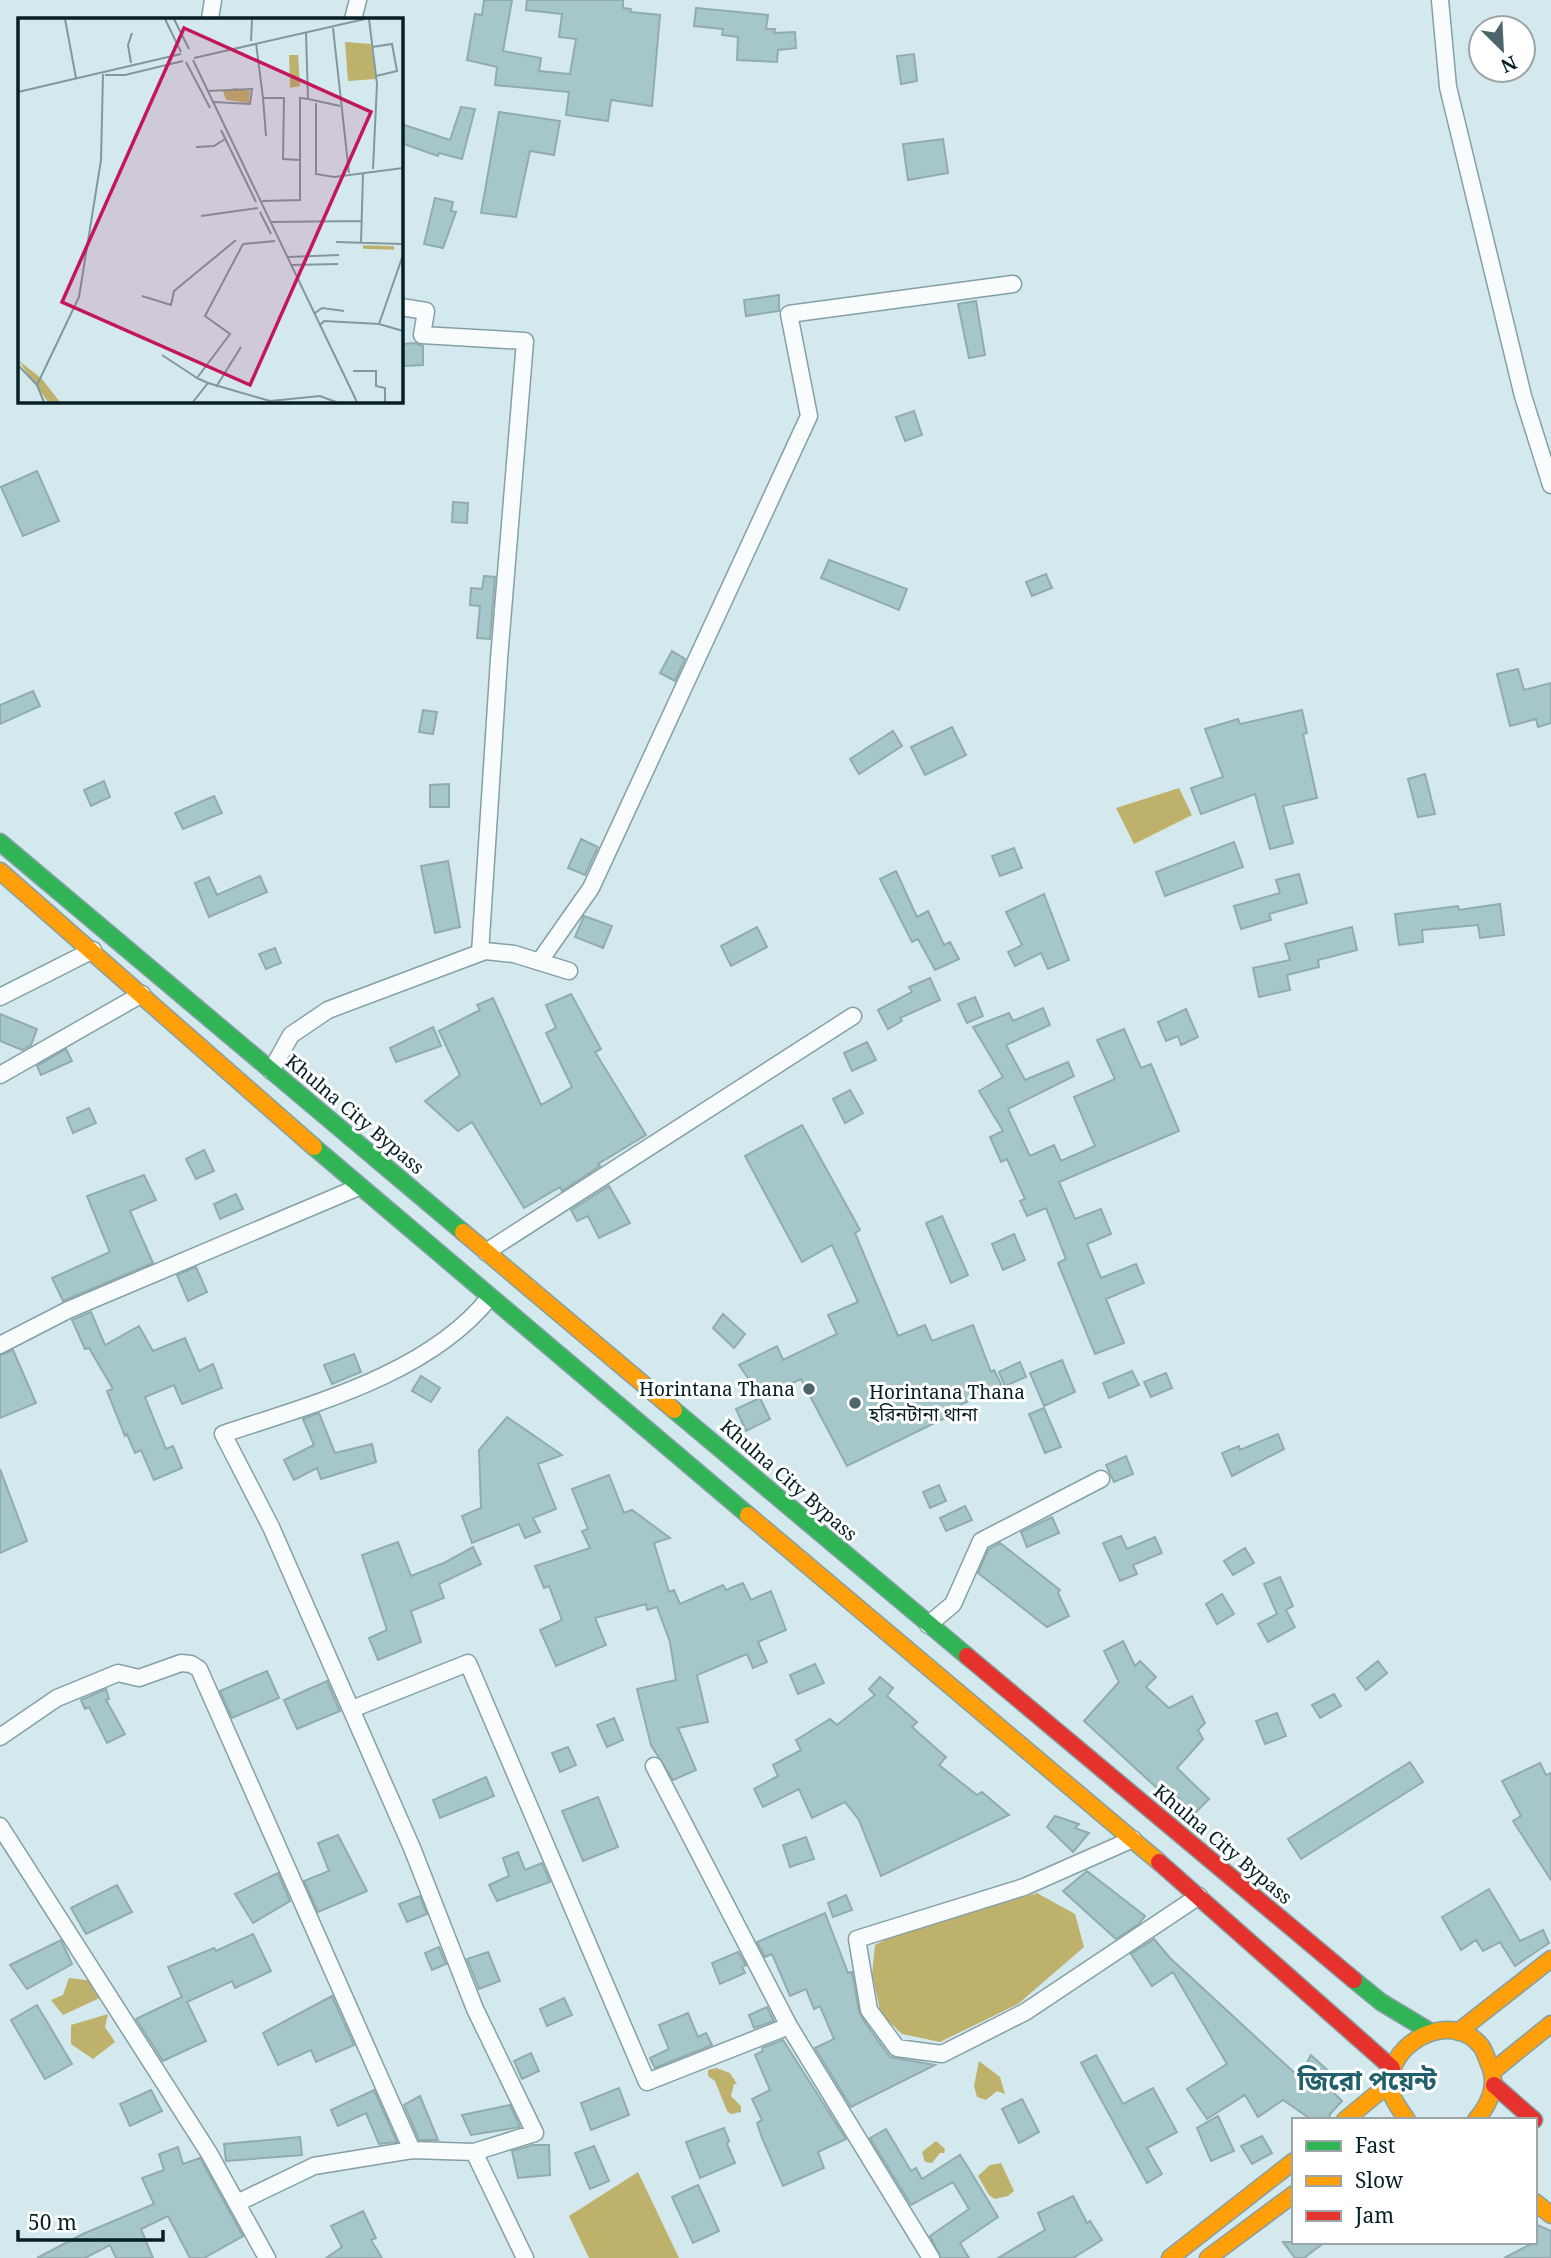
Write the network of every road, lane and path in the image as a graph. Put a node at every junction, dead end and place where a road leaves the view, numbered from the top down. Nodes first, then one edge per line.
1 (213, 0) edge
2 (358, 0) edge
3 (1440, 0) edge
4 (210, 18) edge
5 (353, 18) edge
6 (1013, 284) dead end
7 (402, 307) edge
8 (1551, 485) edge
9 (0, 842) edge
10 (0, 871) edge
11 (93, 950) junction
12 (480, 953) junction
13 (539, 962) junction
14 (569, 971) dead end
15 (142, 994) junction
16 (0, 997) edge
17 (853, 1016) dead end
18 (271, 1071) junction
19 (0, 1075) edge
20 (359, 1186) junction
21 (486, 1252) junction
22 (490, 1297) junction
23 (0, 1345) edge
24 (1101, 1479) dead end
25 (928, 1625) junction
26 (352, 1709) junction
27 (0, 1737) edge
28 (654, 1766) dead end
29 (0, 1826) edge
30 (1133, 1839) junction
31 (1199, 1896) junction
32 (1551, 1959) edge
33 (1551, 2025) edge
34 (789, 2026) junction
35 (1429, 2031) junction
36 (1458, 2032) junction
37 (1391, 2075) junction
38 (1493, 2078) junction
39 (1347, 2118) edge
40 (1406, 2118) edge
41 (1478, 2118) edge
42 (1533, 2118) edge
43 (1537, 2122) edge
44 (1551, 2134) edge
45 (412, 2150) junction
46 (474, 2152) junction
47 (1292, 2163) edge
48 (1292, 2195) edge
49 (237, 2203) junction
50 (1537, 2204) edge
51 (1551, 2216) edge
52 (267, 2258) edge
53 (525, 2258) edge
54 (932, 2258) edge
55 (1170, 2258) edge
56 (1208, 2258) edge

1 - 4 street
2 - 5 street
3 - 8 street
6 - 13 street
7 - 12 street
9 - 18 highway, Khulna City Bypass
10 - 11 highway
11 - 15 highway
11 - 16 street
12 - 13 street
12 - 18 street
13 - 14 street
15 - 19 street
15 - 20 highway
17 - 21 street
18 - 21 highway, Khulna City Bypass
20 - 22 highway
20 - 23 street
21 - 25 highway, Khulna City Bypass
22 - 26 street
22 - 30 highway
24 - 25 street
25 - 35 highway, Khulna City Bypass
26 - 34 street
26 - 46 street
27 - 45 street
28 - 34 street
29 - 49 street
30 - 31 highway
30 - 31 street
31 - 37 highway
32 - 36 highway
33 - 38 highway
34 - 54 street
35 - 36 highway
35 - 37 highway
36 - 38 highway
37 - 39 highway
37 - 40 highway
38 - 41 highway
38 - 42 highway
43 - 44 highway
45 - 46 street
45 - 49 street
46 - 53 street
47 - 55 highway
48 - 56 highway
49 - 52 street
50 - 51 highway

